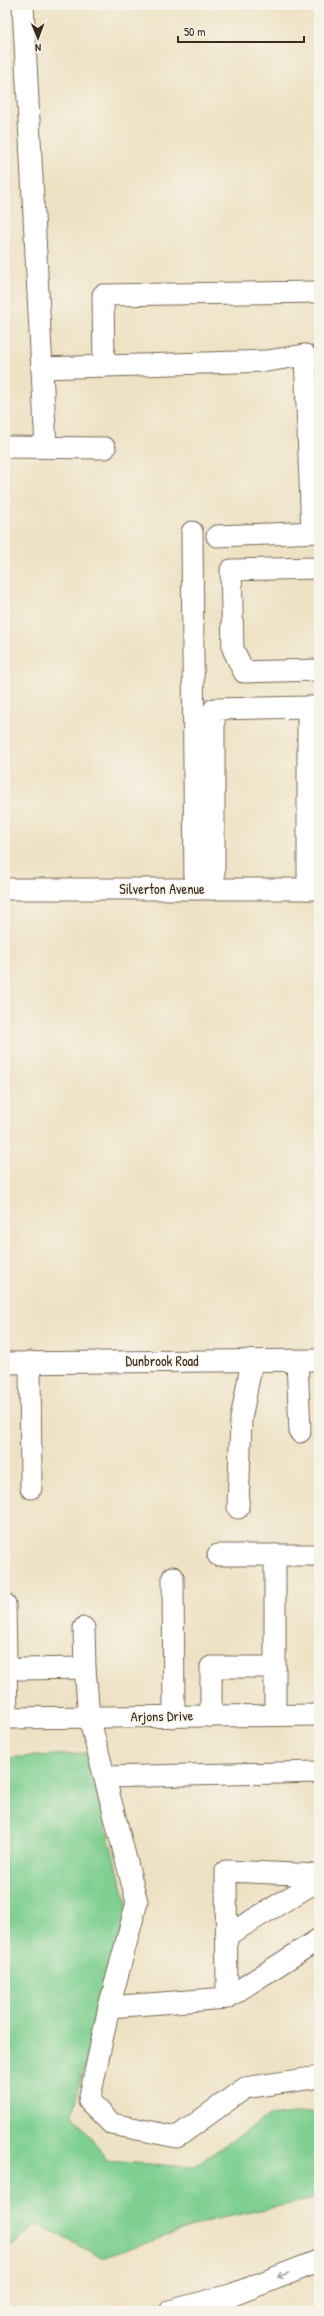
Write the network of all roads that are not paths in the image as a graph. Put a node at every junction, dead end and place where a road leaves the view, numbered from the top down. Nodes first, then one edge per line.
1 (23, 5) edge
2 (319, 292) edge
3 (312, 362) edge
4 (104, 366) junction
5 (42, 368) junction
6 (5, 447) edge
7 (46, 447) junction
8 (105, 448) dead end
9 (192, 532) dead end
10 (315, 532) edge
11 (216, 536) dead end
12 (319, 568) edge
13 (319, 670) edge
14 (314, 707) edge
15 (5, 889) edge
16 (205, 889) junction
17 (314, 889) edge
18 (319, 1360) edge
19 (252, 1361) junction
20 (297, 1361) junction
21 (30, 1362) junction
22 (5, 1363) edge
23 (300, 1432) dead end
24 (31, 1488) dead end
25 (238, 1508) dead end
26 (218, 1555) dead end
27 (275, 1555) junction
28 (319, 1555) edge
29 (173, 1578) dead end
30 (5, 1604) edge
31 (84, 1628) dead end
32 (275, 1667) junction
33 (85, 1668) junction
34 (20, 1669) dead end
35 (275, 1715) junction
36 (319, 1715) edge
37 (174, 1716) junction
38 (211, 1716) junction
39 (89, 1717) junction
40 (6, 1718) edge
41 (319, 1772) edge
42 (105, 1778) junction
43 (319, 1875) edge
44 (319, 1880) edge
45 (226, 1936) junction
46 (319, 1939) edge
47 (227, 1998) junction
48 (109, 2007) junction
49 (319, 2077) edge
50 (319, 2260) edge
51 (171, 2311) edge

1 - 5 street
2 - 4 street
3 - 4 street
3 - 10 street
4 - 5 street
5 - 7 street
6 - 7 street
7 - 8 street
9 - 16 street
10 - 11 street
12 - 13 street
14 - 16 street
14 - 17 street
15 - 16 street, Silverton Avenue
16 - 17 street, Silverton Avenue
18 - 20 street, Dunbrook Road
19 - 20 street, Dunbrook Road
19 - 21 street, Dunbrook Road
19 - 25 street
20 - 23 street
21 - 22 street, Dunbrook Road
21 - 24 street
26 - 27 street
27 - 28 street
27 - 32 street
29 - 37 street
30 - 40 street
31 - 33 street
32 - 35 street
32 - 38 street
33 - 34 street
33 - 39 street
35 - 36 street, Arjons Drive
35 - 38 street, Arjons Drive
37 - 38 street, Arjons Drive
37 - 39 street, Arjons Drive
39 - 40 street, Arjons Drive
39 - 42 street
41 - 42 street
42 - 48 street
43 - 45 street
44 - 45 street
45 - 47 street
46 - 47 street
47 - 48 street
48 - 49 street
50 -> 51 main road

